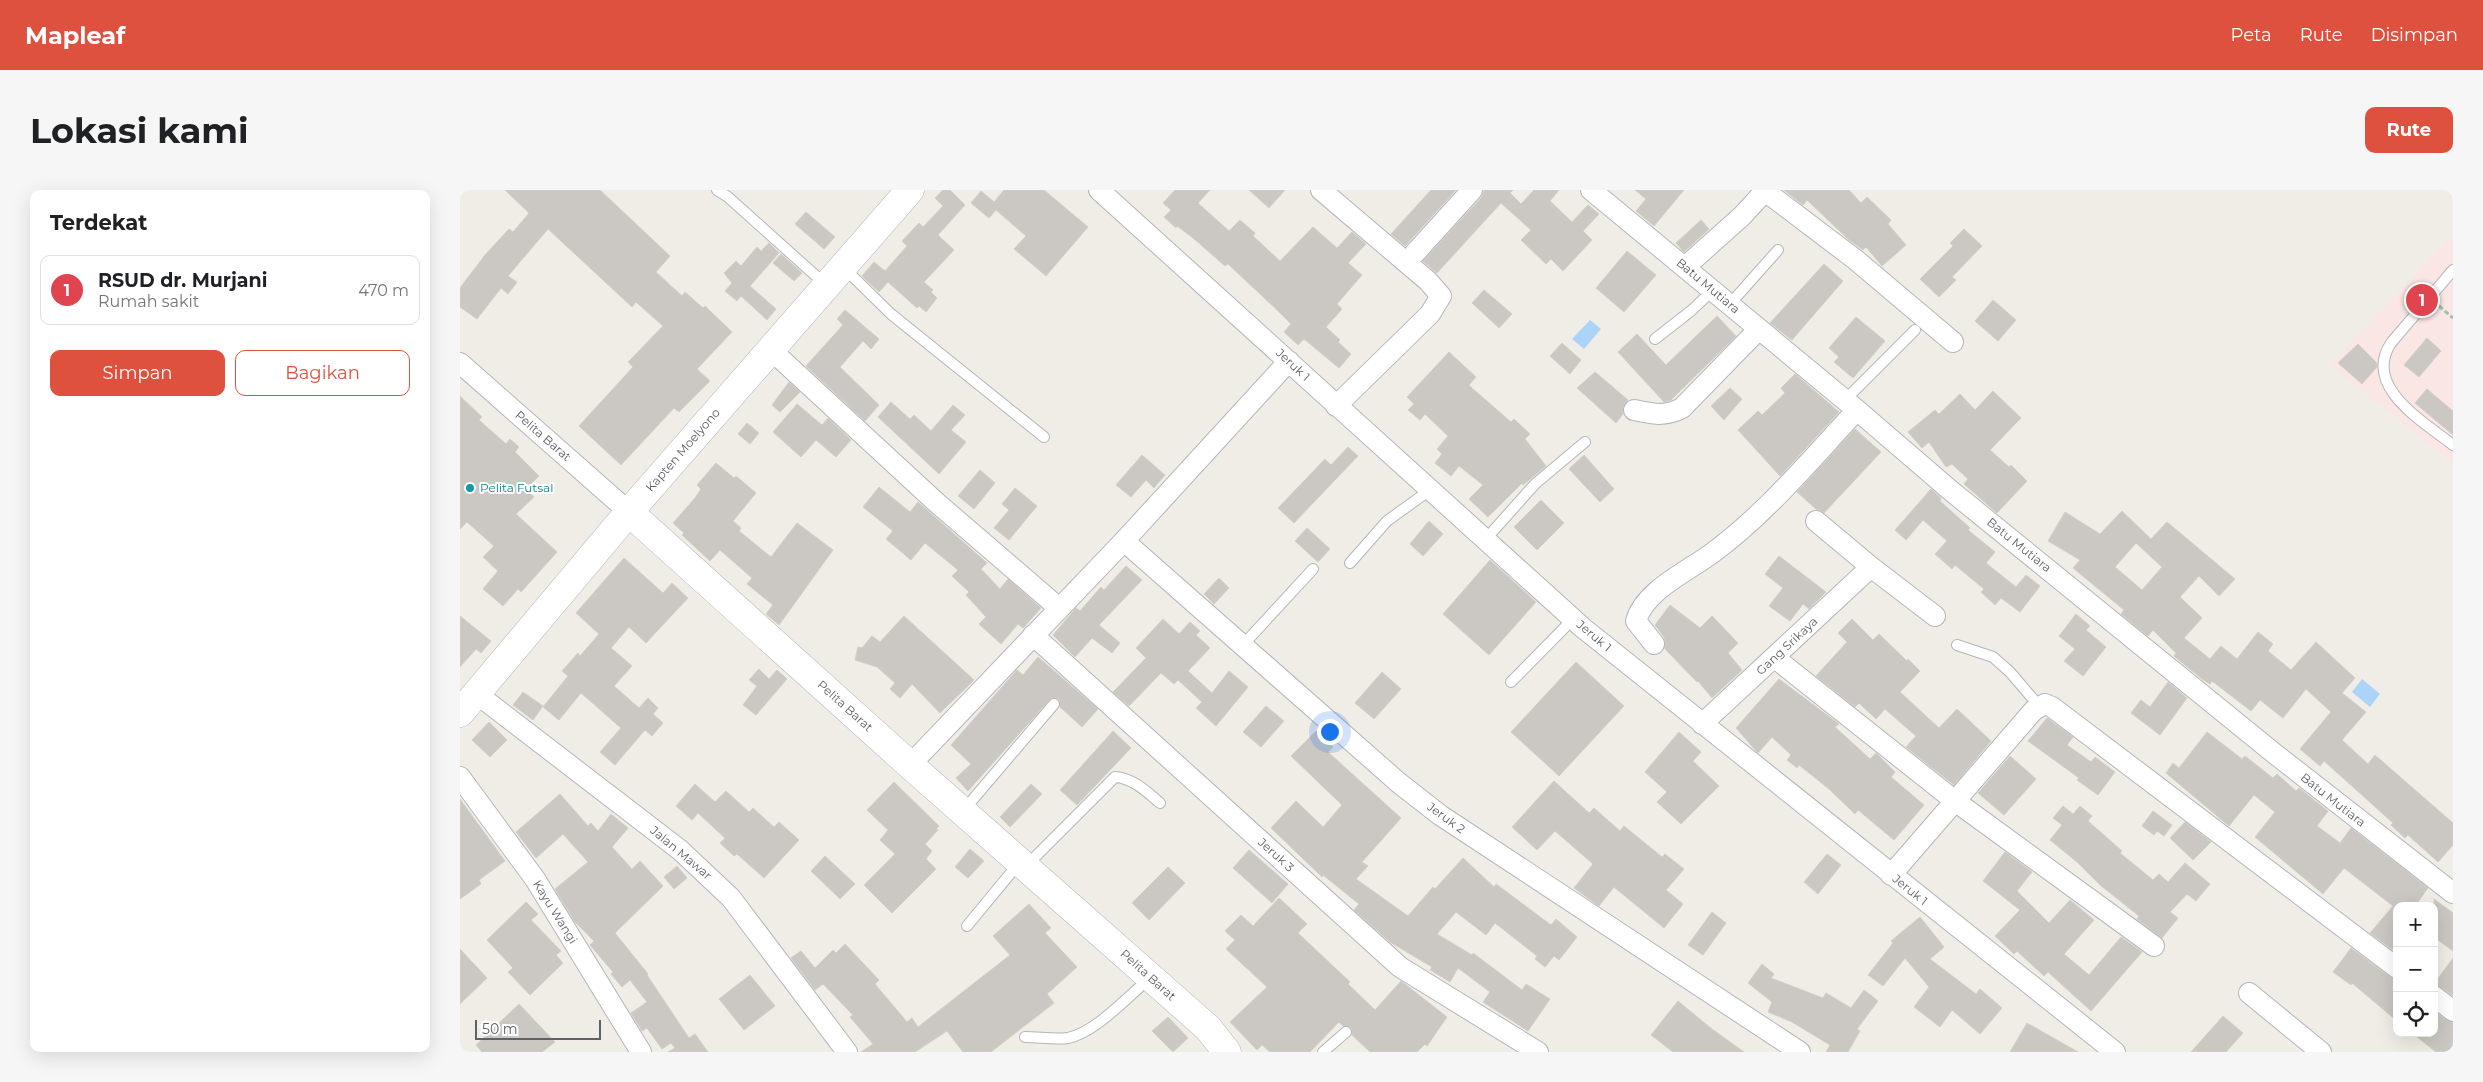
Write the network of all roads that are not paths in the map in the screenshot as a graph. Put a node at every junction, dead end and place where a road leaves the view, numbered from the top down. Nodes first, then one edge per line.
1 (717, 190) edge
2 (910, 190) edge
3 (1099, 190) edge
4 (1321, 190) edge
5 (1472, 190) edge
6 (1591, 190) edge
7 (1764, 191) edge
8 (1778, 250) dead end
9 (1415, 253) dead end
10 (1685, 267) junction
11 (2453, 270) edge
12 (834, 276) junction
13 (1713, 290) junction
14 (1730, 304) junction
15 (1759, 329) junction
16 (1915, 330) dead end
17 (1655, 339) dead end
18 (1953, 342) dead end
19 (770, 349) junction
20 (1289, 361) junction
21 (462, 369) edge
22 (1851, 405) junction
23 (1336, 406) junction
24 (1634, 410) dead end
25 (1044, 437) dead end
26 (1585, 442) dead end
27 (2453, 445) edge
28 (1430, 490) junction
29 (629, 512) junction
30 (1816, 521) dead end
31 (1485, 540) junction
32 (1124, 541) junction
33 (1350, 562) dead end
34 (1871, 567) junction
35 (1313, 569) dead end
36 (1059, 608) junction
37 (1935, 616) dead end
38 (1573, 619) junction
39 (1033, 635) junction
40 (1654, 644) dead end
41 (1243, 645) junction
42 (1957, 645) dead end
43 (1775, 658) junction
44 (1511, 682) dead end
45 (468, 703) edge
46 (1054, 704) dead end
47 (2039, 706) junction
48 (1702, 724) junction
49 (910, 765) junction
50 (460, 777) edge
51 (1955, 801) junction
52 (1160, 803) dead end
53 (963, 812) junction
54 (1023, 864) junction
55 (1891, 875) junction
56 (2453, 892) edge
57 (967, 926) dead end
58 (2154, 946) dead end
59 (2393, 965) edge
60 (1150, 978) junction
61 (2249, 993) dead end
62 (2438, 999) edge
63 (2453, 1011) edge
64 (1346, 1032) dead end
65 (1025, 1036) dead end
66 (641, 1052) edge
67 (847, 1052) edge
68 (1227, 1052) edge
69 (1323, 1052) edge
70 (1538, 1052) edge
71 (1800, 1052) edge
72 (2115, 1052) edge
73 (2321, 1052) edge

1 - 12 lane
2 - 12 street, Kapten Moelyono
3 - 20 street, Jeruk 1
4 - 23 street
5 - 9 street
6 - 10 street, Batu Mutiara
7 - 10 street
7 - 18 street
8 - 14 lane
10 - 13 street, Batu Mutiara
11 - 27 lane
12 - 19 street, Kapten Moelyono
12 - 25 lane
13 - 14 street, Batu Mutiara
13 - 17 lane
14 - 15 street, Batu Mutiara
15 - 22 street, Batu Mutiara
15 - 24 street
16 - 22 lane
19 - 29 street, Kapten Moelyono
19 - 36 street
20 - 23 street, Jeruk 1
20 - 32 street
21 - 29 street, Pelita Barat
22 - 40 street
22 - 56 street, Batu Mutiara
23 - 28 street, Jeruk 1
26 - 31 lane
28 - 31 street, Jeruk 1
28 - 33 lane
29 - 45 street, Kapten Moelyono
29 - 49 street, Pelita Barat
30 - 34 street
31 - 38 street, Jeruk 1
32 - 36 street
32 - 41 street, Jeruk 2
34 - 37 street
34 - 43 street, Gang Srikaya
35 - 41 lane
36 - 39 street
38 - 44 lane
38 - 48 street, Jeruk 1
39 - 49 street
39 - 70 street, Jeruk 3
41 - 71 street, Jeruk 2
42 - 47 lane
43 - 48 street, Gang Srikaya
43 - 51 street
45 - 67 street, Jalan Mawar
46 - 53 lane
47 - 51 street
47 - 59 street
48 - 55 street, Jeruk 1
49 - 53 street, Pelita Barat
50 - 66 street, Kayu Wangi
51 - 55 street
51 - 58 street
52 - 54 lane
53 - 54 street, Pelita Barat
54 - 57 lane
54 - 60 street, Pelita Barat
55 - 72 street, Jeruk 1
60 - 65 lane
60 - 68 street, Pelita Barat
61 - 73 street
62 - 63 street
64 - 69 lane

